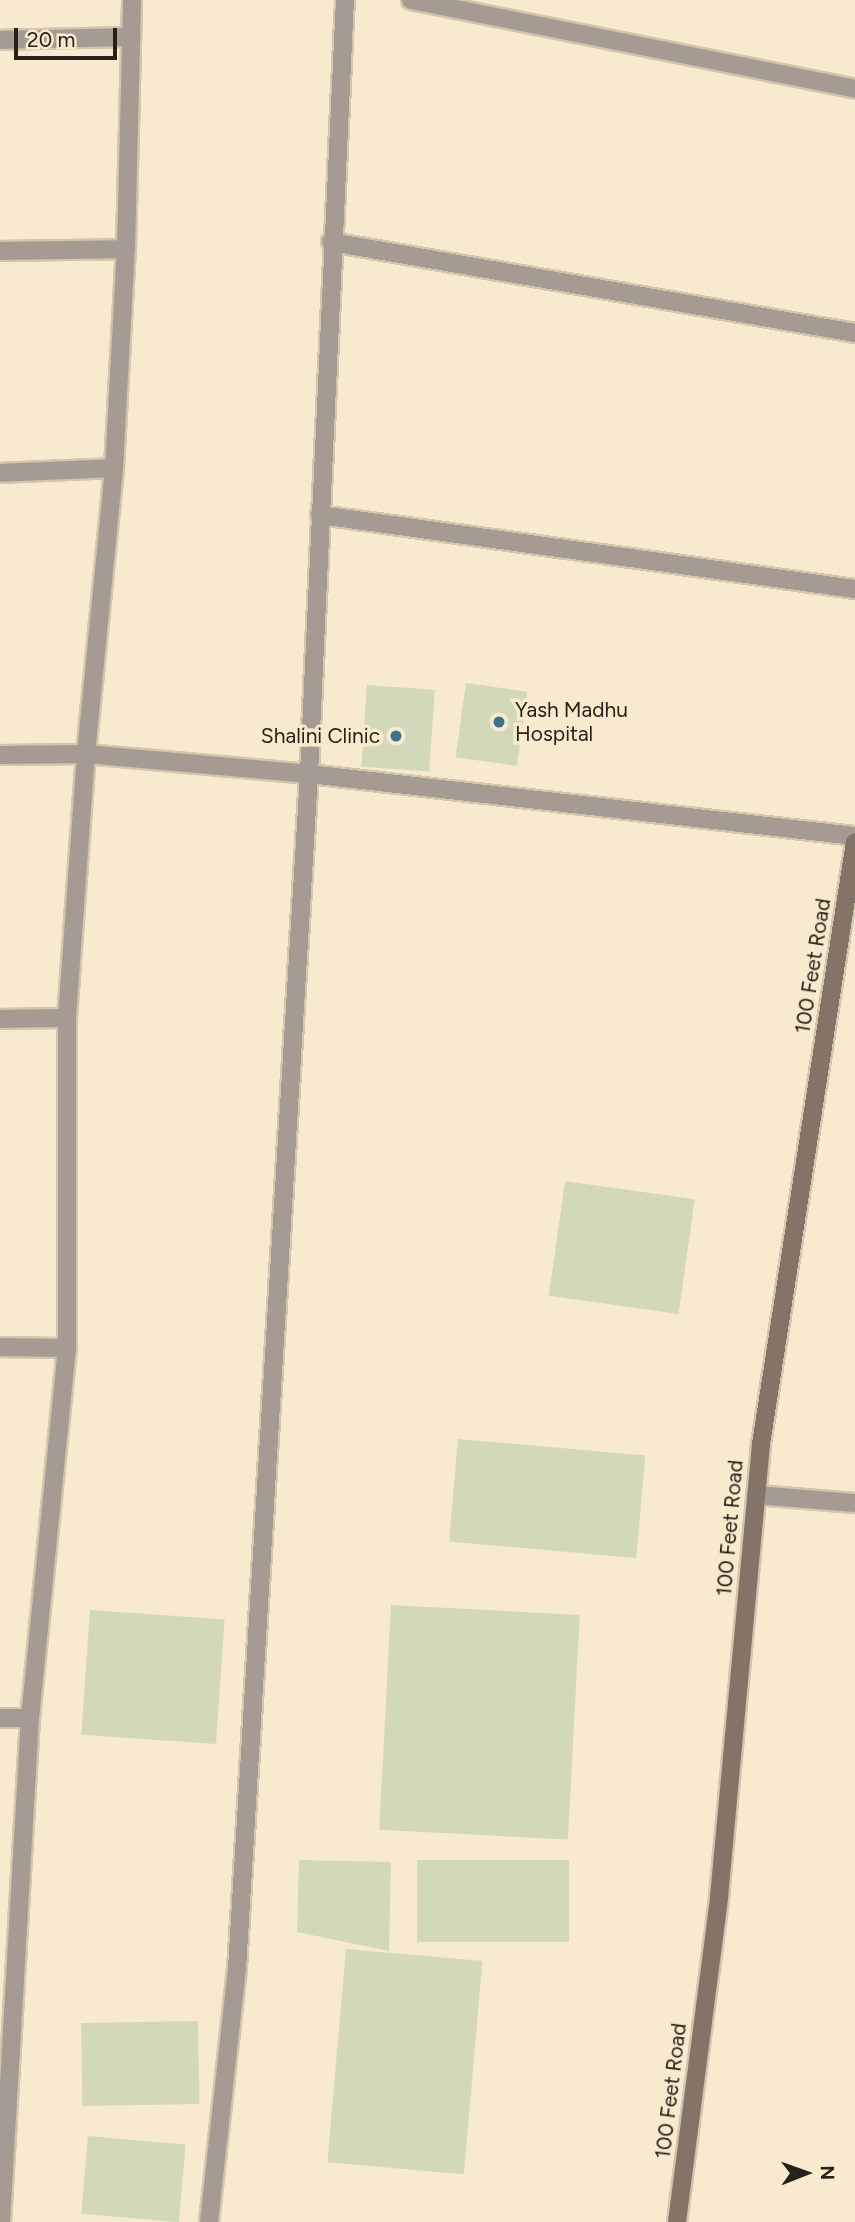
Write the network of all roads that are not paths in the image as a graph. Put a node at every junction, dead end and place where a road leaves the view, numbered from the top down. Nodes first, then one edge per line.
1 (132, 0) edge
2 (345, 0) edge
3 (411, 0) edge
4 (131, 37) junction
5 (0, 40) edge
6 (855, 89) edge
7 (331, 242) junction
8 (126, 249) junction
9 (0, 251) edge
10 (855, 333) edge
11 (114, 468) junction
12 (0, 473) edge
13 (320, 515) junction
14 (855, 589) edge
15 (86, 754) junction
16 (0, 755) edge
17 (309, 774) junction
18 (855, 836) edge
19 (855, 842) edge
20 (0, 1018) edge
21 (67, 1018) junction
22 (0, 1347) edge
23 (67, 1348) junction
24 (756, 1495) junction
25 (855, 1503) edge
26 (0, 1718) edge
27 (30, 1718) junction
28 (5, 2064) edge
29 (1, 2222) edge
30 (209, 2222) edge
31 (677, 2222) edge

1 - 4 street
2 - 7 street
3 - 6 street
4 - 5 street
4 - 8 street
7 - 10 street
7 - 13 street
8 - 9 street
8 - 11 street
11 - 12 street
11 - 15 street
13 - 14 street
13 - 17 street
15 - 16 street
15 - 17 street
15 - 21 street
17 - 18 street
17 - 30 street
19 - 24 main road, 100 Feet Road
20 - 21 street
21 - 23 street
22 - 23 street
23 - 27 street
24 - 25 street
24 - 31 main road, 100 Feet Road
26 - 27 street
27 - 28 street
28 - 29 street

